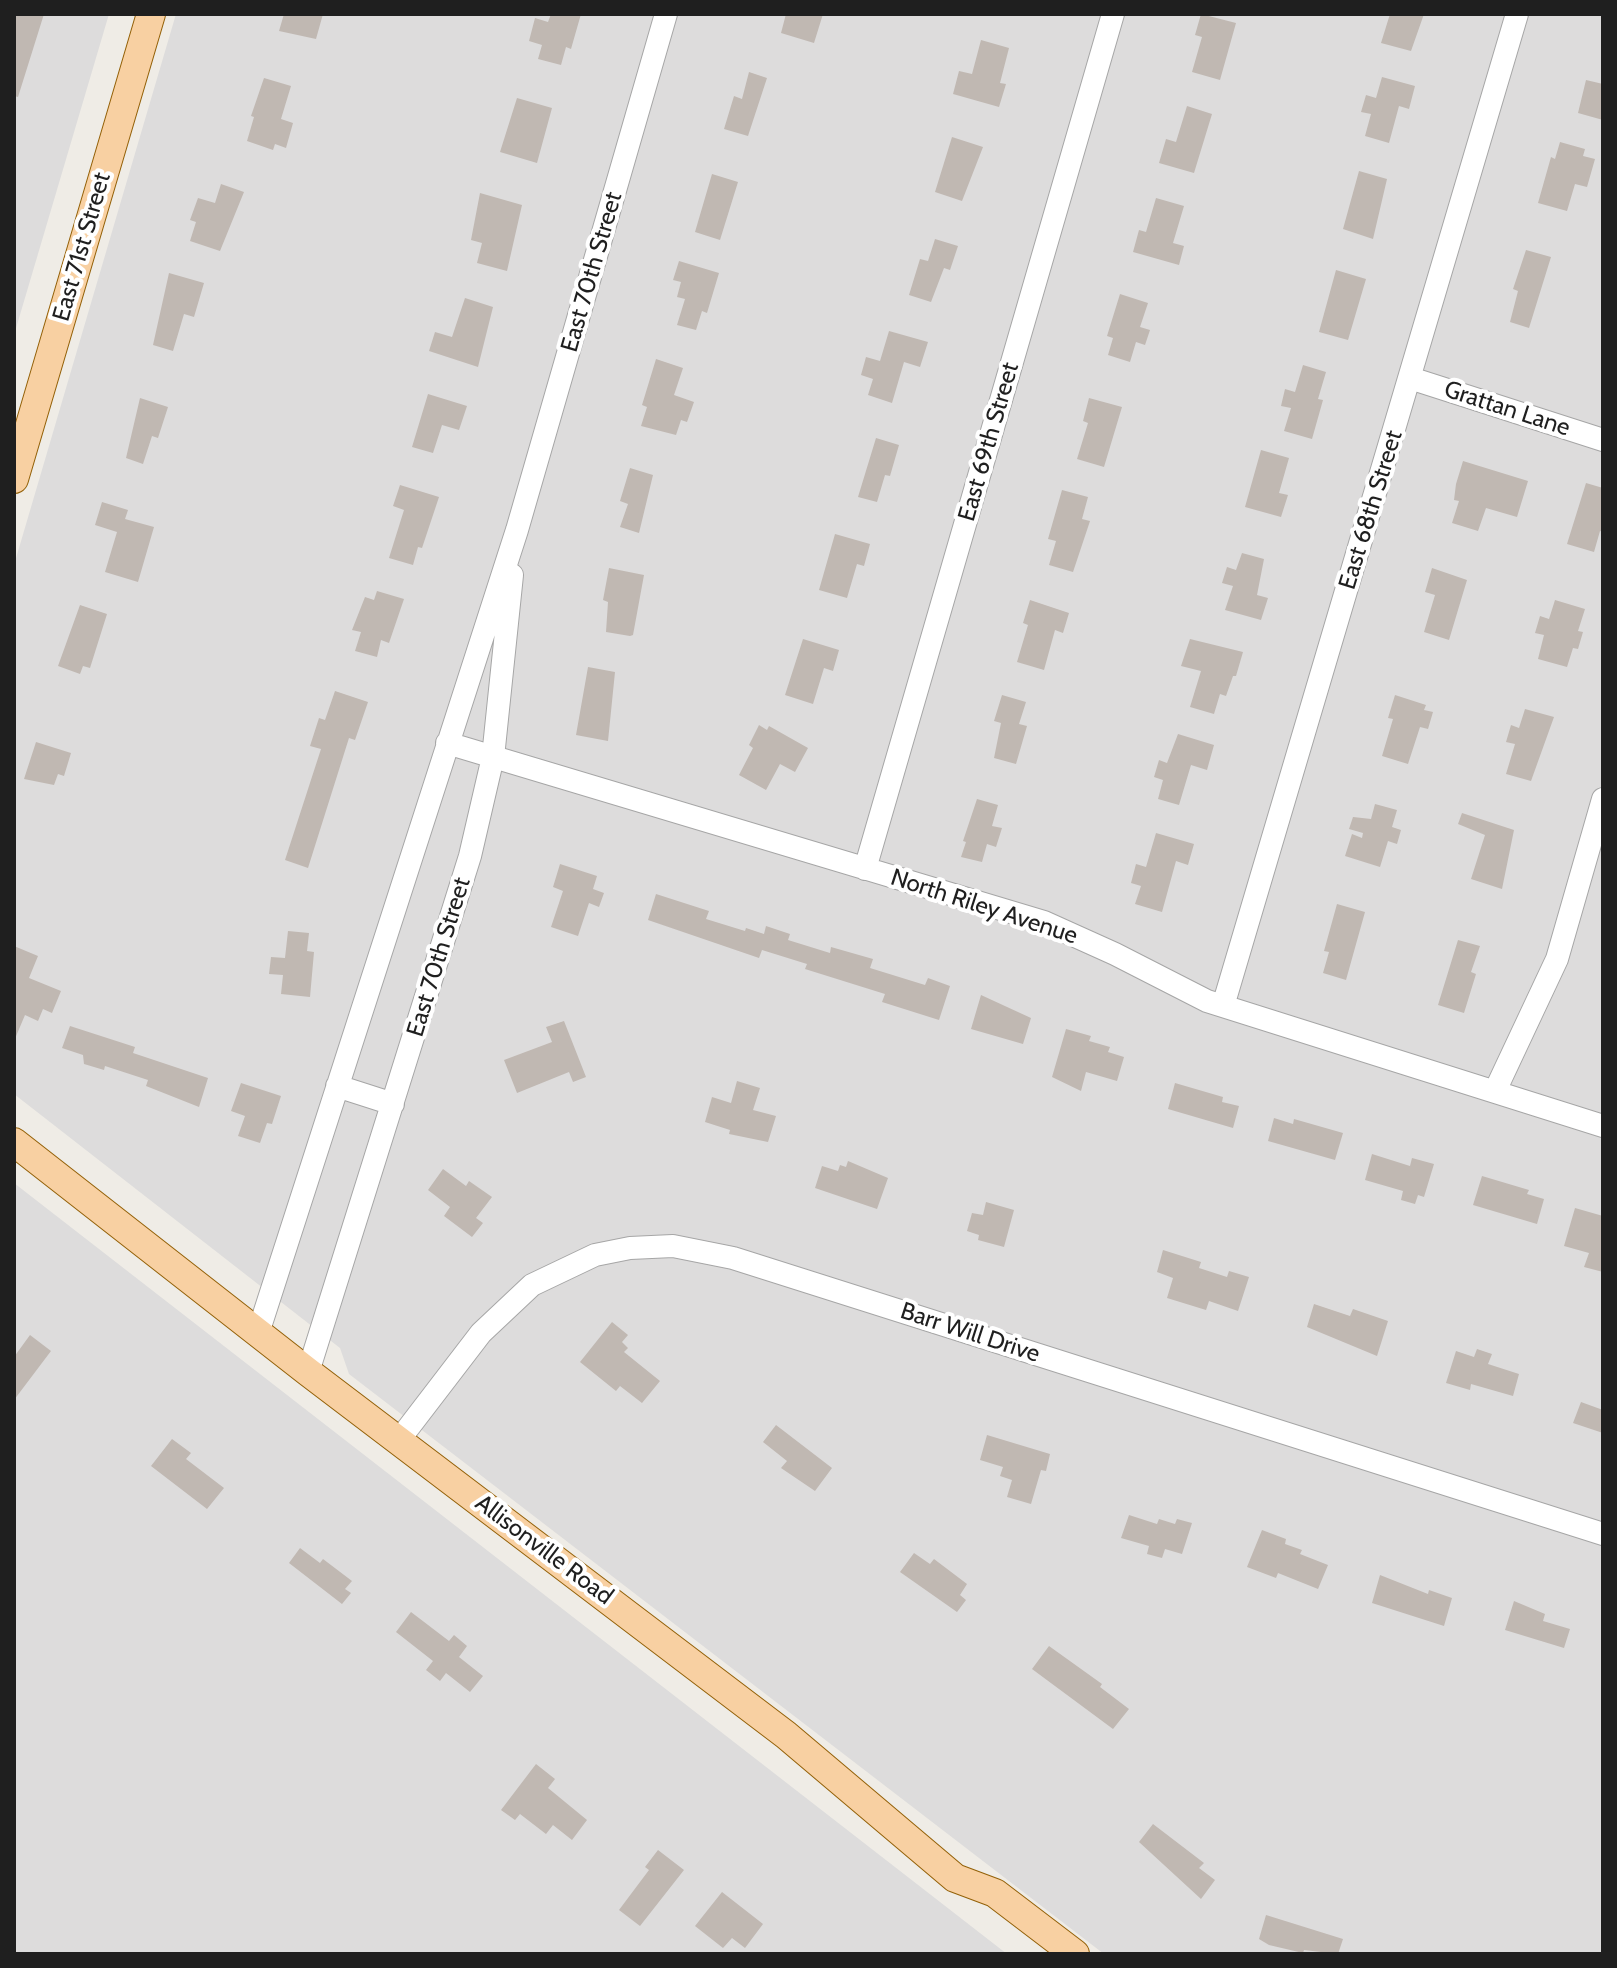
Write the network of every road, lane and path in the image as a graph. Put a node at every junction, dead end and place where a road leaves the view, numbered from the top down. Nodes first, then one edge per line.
1 (151, 14) edge
2 (666, 14) edge
3 (1113, 14) edge
4 (1517, 14) edge
5 (1410, 378) junction
6 (1603, 440) edge
7 (14, 479) edge
8 (517, 530) junction
9 (447, 743) junction
10 (493, 757) junction
11 (1603, 799) edge
12 (865, 869) junction
13 (1223, 1006) junction
14 (337, 1086) junction
15 (1495, 1091) junction
16 (393, 1104) junction
17 (1603, 1126) edge
18 (14, 1142) edge
19 (258, 1333) junction
20 (308, 1372) junction
21 (399, 1440) junction
22 (1603, 1534) edge
23 (1075, 1954) edge

1 - 7 main road, East 71st Street
2 - 8 street, East 70th Street
3 - 12 street, East 69th Street
4 - 5 street, East 68th Street
5 - 6 street, Grattan Lane
5 - 13 street, East 68th Street
8 - 9 street, East 70th Street
8 - 10 street, East 70th Street
9 - 10 street, North Riley Avenue
9 - 14 street, East 70th Street
10 - 12 street, North Riley Avenue
10 - 16 street, East 70th Street
11 - 15 street
12 - 13 street, North Riley Avenue
13 - 15 street, North Riley Avenue
14 - 16 street
14 - 19 street, East 70th Street
15 - 17 street, North Riley Avenue
16 - 20 street, East 70th Street
18 - 19 main road, Allisonville Road
19 - 20 main road, Allisonville Road
20 - 21 main road, Allisonville Road
21 - 22 street, Barr Will Drive
21 - 23 main road, Allisonville Road

